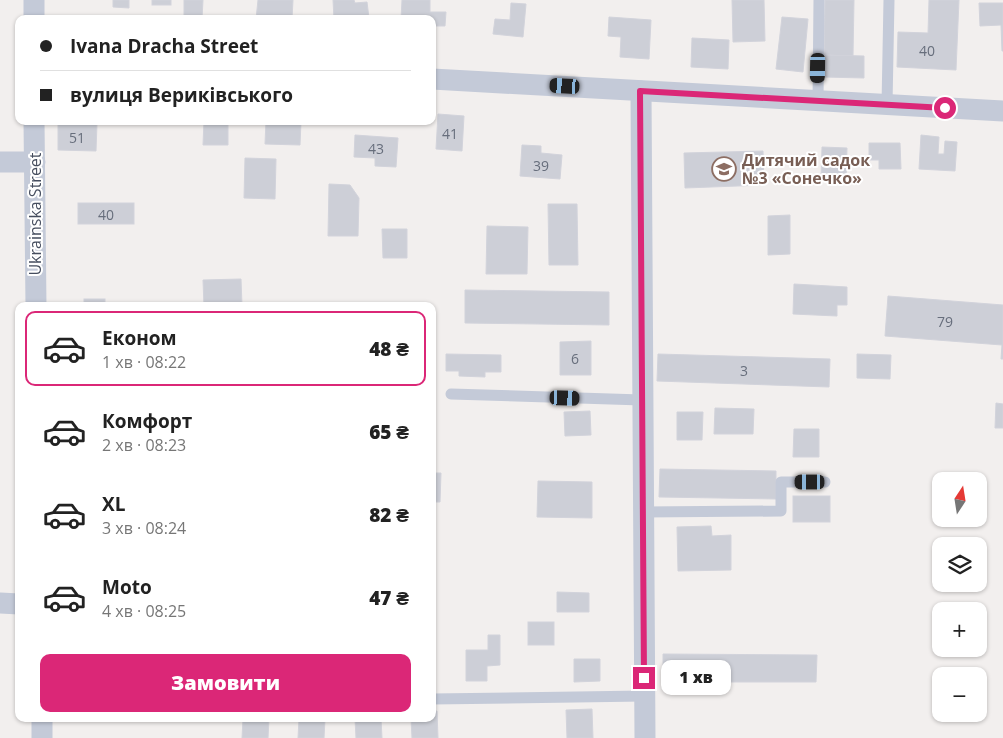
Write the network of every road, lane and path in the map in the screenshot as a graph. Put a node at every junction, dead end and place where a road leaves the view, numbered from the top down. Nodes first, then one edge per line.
1 (34, 0) edge
2 (819, 0) edge
3 (889, 0) edge
4 (34, 15) edge
5 (436, 79) edge
6 (640, 91) junction
7 (818, 101) junction
8 (887, 105) junction
9 (1003, 111) edge
10 (34, 125) edge
11 (0, 162) edge
12 (35, 162) junction
13 (36, 302) edge
14 (451, 394) dead end
15 (642, 400) junction
16 (825, 482) dead end
17 (643, 512) junction
18 (0, 604) edge
19 (15, 604) edge
20 (644, 696) junction
21 (436, 699) edge
22 (42, 722) edge
23 (42, 738) edge
24 (645, 738) edge

1 - 4 street
2 - 7 lane
3 - 8 lane
5 - 6 street
6 - 7 street
6 - 15 street
7 - 8 street
8 - 9 street
10 - 12 street, Ukrainska Street
11 - 12 street
12 - 13 street, Ukrainska Street
14 - 15 lane
15 - 17 street
16 - 17 lane
17 - 20 street
18 - 19 street
20 - 21 lane
20 - 24 street
22 - 23 street

